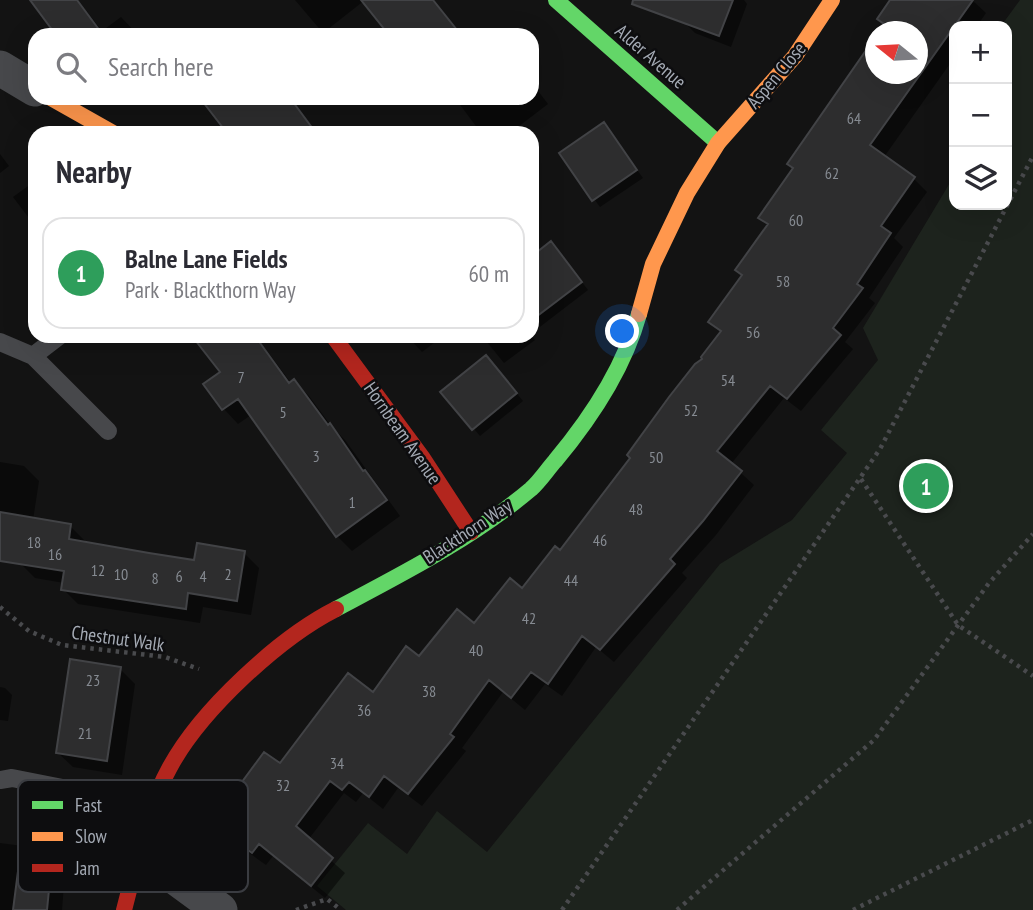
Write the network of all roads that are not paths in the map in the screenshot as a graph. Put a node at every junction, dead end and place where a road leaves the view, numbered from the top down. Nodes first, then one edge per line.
1 (556, 0) edge
2 (829, 1) edge
3 (0, 68) edge
4 (28, 85) edge
5 (63, 105) edge
6 (101, 126) edge
7 (718, 143) junction
8 (0, 342) edge
9 (50, 343) edge
10 (338, 343) edge
11 (33, 356) junction
12 (108, 431) dead end
13 (471, 532) junction
14 (0, 780) edge
15 (22, 780) edge
16 (164, 780) edge
17 (128, 892) edge
18 (194, 892) edge
19 (216, 909) edge
20 (124, 910) edge

1 - 7 street, Alder Avenue
2 - 7 street, Aspen Close
3 - 4 street
5 - 6 street
7 - 13 street, Blackthorn Way
8 - 11 lane
9 - 11 lane
10 - 13 street, Hornbeam Avenue
11 - 12 lane
13 - 16 street, Blackthorn Way
14 - 15 lane
17 - 20 street, Blackthorn Way
18 - 19 street

